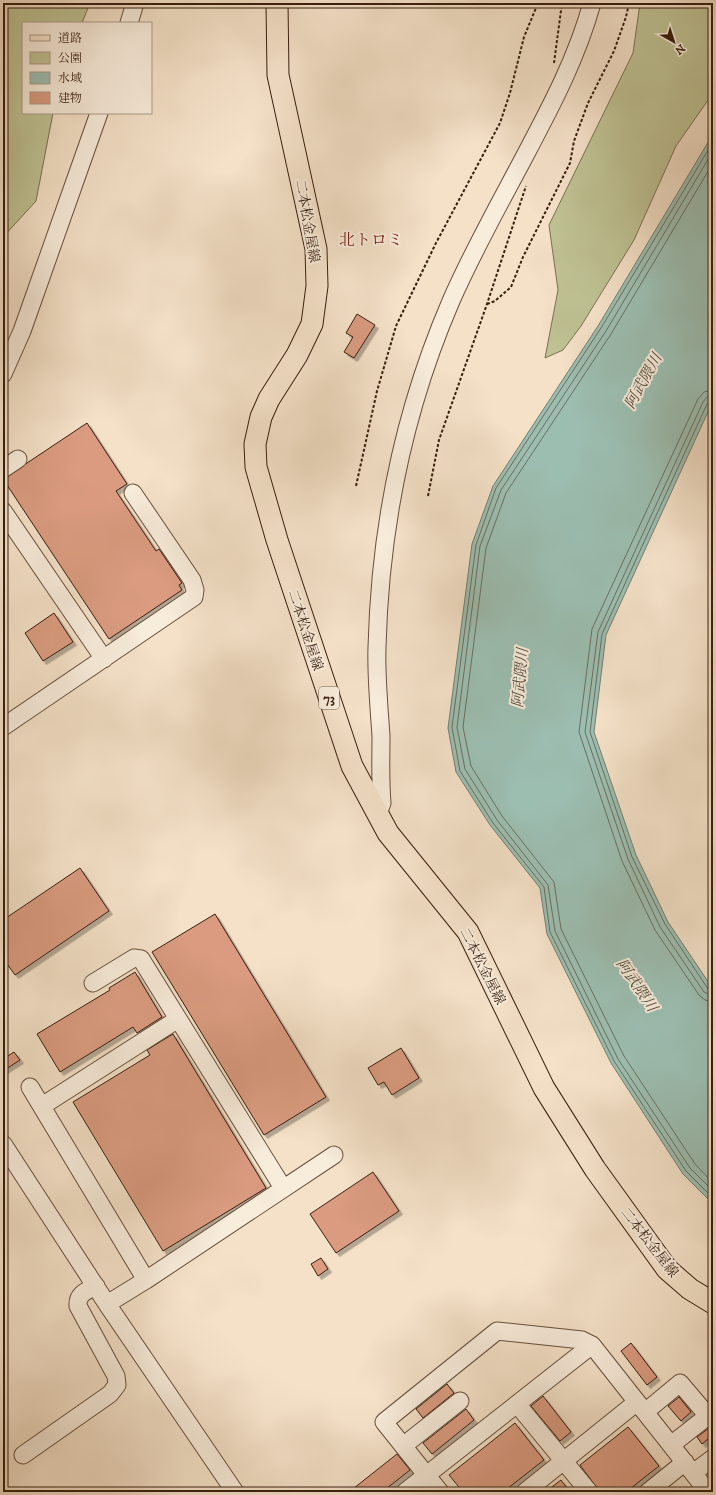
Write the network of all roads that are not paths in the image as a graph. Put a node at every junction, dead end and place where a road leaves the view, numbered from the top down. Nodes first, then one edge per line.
1 (135, 3) edge
2 (278, 3) edge
3 (592, 3) edge
4 (129, 22) edge
5 (99, 114) edge
6 (3, 374) edge
7 (18, 459) dead end
8 (3, 469) edge
9 (133, 493) dead end
10 (3, 511) edge
11 (104, 659) junction
12 (3, 727) edge
13 (378, 814) junction
14 (93, 983) dead end
15 (178, 1018) junction
16 (30, 1087) dead end
17 (42, 1106) junction
18 (3, 1144) edge
19 (334, 1155) dead end
20 (283, 1188) junction
21 (146, 1280) junction
22 (96, 1286) junction
23 (713, 1303) edge
24 (107, 1304) junction
25 (592, 1345) junction
26 (460, 1401) dead end
27 (517, 1404) junction
28 (641, 1407) junction
29 (710, 1414) edge
30 (671, 1445) junction
31 (403, 1446) junction
32 (23, 1455) dead end
33 (713, 1458) edge
34 (564, 1461) junction
35 (689, 1468) junction
36 (426, 1476) junction
37 (235, 1492) edge
38 (405, 1492) edge
39 (440, 1492) edge
40 (526, 1492) edge
41 (589, 1492) edge
42 (648, 1492) edge
43 (708, 1492) edge

1 - 4 street
2 - 13 main road, 二本松金屋線 / 73
3 - 13 street
5 - 6 street
7 - 8 street
9 - 11 street
10 - 11 street
11 - 12 street
13 - 23 main road, 二本松金屋線 / 73
14 - 15 street
15 - 17 street
15 - 20 street
16 - 17 street
17 - 21 street
18 - 22 street
19 - 20 street
20 - 21 street
21 - 24 street
22 - 24 street
22 - 32 street
24 - 37 street
25 - 27 street
25 - 28 street
25 - 31 street
26 - 31 street
27 - 34 street
27 - 36 street
28 - 29 street
28 - 30 street
28 - 34 street
29 - 30 street
30 - 35 street
31 - 36 street
33 - 35 street
34 - 40 street
34 - 41 street
35 - 42 street
35 - 43 street
36 - 38 street
36 - 39 street

